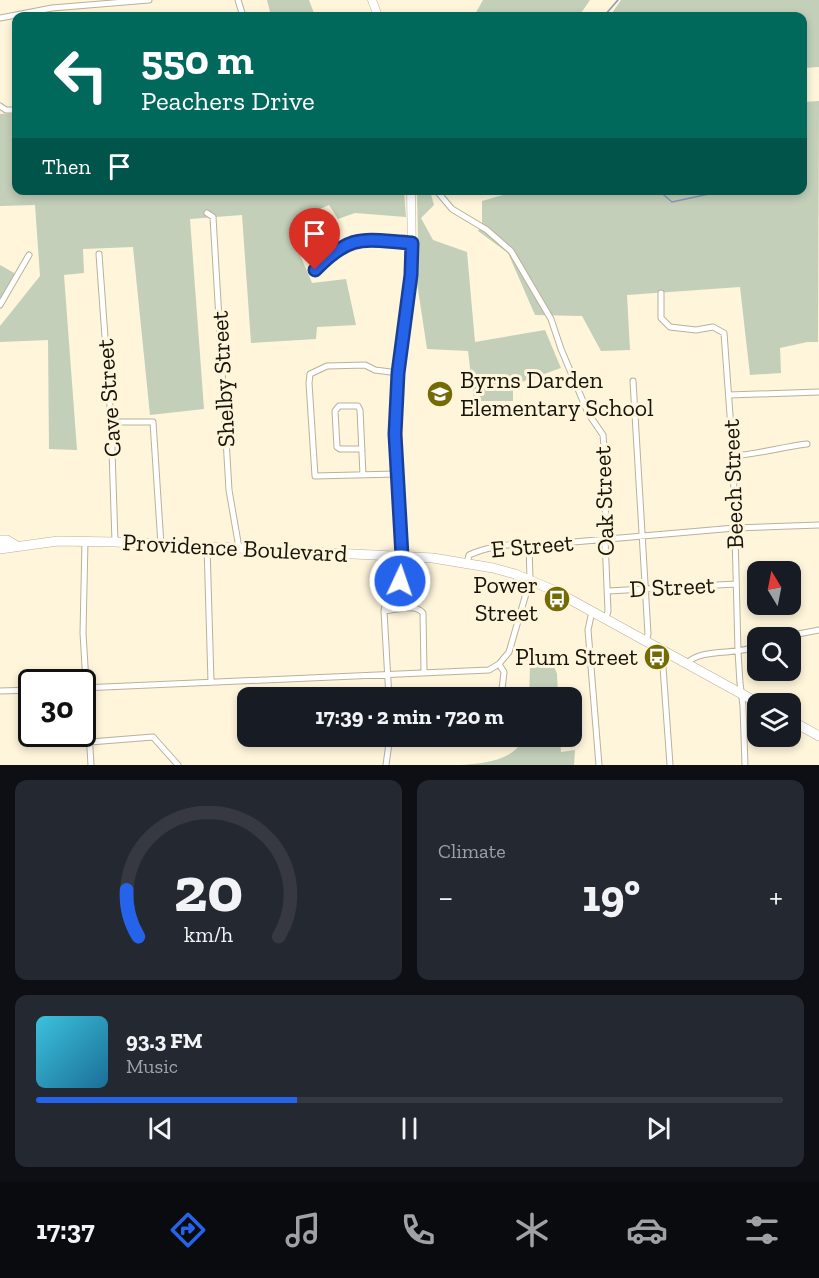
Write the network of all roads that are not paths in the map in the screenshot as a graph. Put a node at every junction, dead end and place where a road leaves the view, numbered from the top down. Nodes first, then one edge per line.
1 (149, 0) edge
2 (37, 12) edge
3 (411, 195) edge
4 (440, 195) edge
5 (207, 213) dead end
6 (412, 243) junction
7 (99, 254) dead end
8 (29, 255) dead end
9 (315, 270) dead end
10 (660, 292) dead end
11 (0, 305) edge
12 (398, 373) junction
13 (633, 381) dead end
14 (819, 392) edge
15 (729, 395) junction
16 (111, 422) junction
17 (807, 444) dead end
18 (362, 449) junction
19 (733, 456) junction
20 (396, 474) junction
21 (363, 475) junction
22 (819, 525) edge
23 (735, 528) junction
24 (643, 536) junction
25 (605, 539) junction
26 (0, 540) edge
27 (85, 541) junction
28 (115, 542) junction
29 (161, 544) junction
30 (530, 544) junction
31 (17, 546) junction
32 (207, 546) junction
33 (239, 548) junction
34 (0, 549) edge
35 (402, 556) junction
36 (467, 563) junction
37 (530, 580) junction
38 (736, 584) junction
39 (645, 590) junction
40 (608, 591) junction
41 (384, 611) junction
42 (592, 611) junction
43 (606, 618) junction
44 (819, 630) edge
45 (801, 634) edge
46 (646, 640) junction
47 (738, 651) junction
48 (747, 651) edge
49 (667, 653) junction
50 (500, 664) junction
51 (686, 664) junction
52 (84, 669) edge
53 (424, 672) junction
54 (388, 673) junction
55 (211, 682) junction
56 (96, 687) edge
57 (389, 687) edge
58 (502, 687) edge
59 (18, 691) edge
60 (0, 692) edge
61 (741, 693) junction
62 (747, 696) edge
63 (801, 726) edge
64 (819, 736) edge
65 (96, 742) edge
66 (90, 747) edge
67 (388, 747) edge
68 (91, 765) edge
69 (178, 765) edge
70 (386, 765) edge
71 (599, 765) edge
72 (670, 765) edge
73 (745, 765) edge

1 - 2 street
3 - 6 main road
4 - 25 street, Oak Street
5 - 33 street, Shelby Street
6 - 9 street
6 - 12 main road
7 - 16 street, Cave Street
8 - 11 street
10 - 15 street, Beech Street
12 - 20 main road
12 - 21 street
13 - 24 street
14 - 15 street
15 - 19 street, Beech Street
16 - 28 street, Cave Street
16 - 29 street
17 - 19 street
18 - 18 street
18 - 21 street
19 - 23 street, Beech Street
20 - 21 street
20 - 35 main road
22 - 23 street, E Street
23 - 24 street, E Street
23 - 38 street, Beech Street
24 - 25 street, E Street
24 - 39 street
25 - 30 street, E Street
25 - 40 street, Oak Street
26 - 31 highway
27 - 28 highway, Providence Boulevard
27 - 31 highway, Providence Boulevard
27 - 52 street
28 - 29 highway, Providence Boulevard
29 - 32 highway, Providence Boulevard
30 - 36 street, E Street
30 - 37 street
31 - 34 highway, Providence Boulevard
32 - 33 highway, Providence Boulevard
32 - 55 street
33 - 35 highway, Providence Boulevard
35 - 36 highway, Providence Boulevard
35 - 41 street
36 - 37 highway, Providence Boulevard
37 - 42 highway, Providence Boulevard
37 - 50 street
38 - 39 street, D Street
38 - 47 street, Beech Street
39 - 40 street, D Street
39 - 46 street
40 - 43 street, Oak Street
41 - 53 street
41 - 54 street
42 - 43 highway, Providence Boulevard
42 - 71 street
43 - 46 highway, Providence Boulevard
44 - 45 street
46 - 49 highway, Providence Boulevard
47 - 48 street
47 - 51 street
47 - 61 street, Beech Street
49 - 51 highway, Providence Boulevard
49 - 72 street
50 - 53 street
50 - 58 street
51 - 61 highway, Providence Boulevard
53 - 54 street
54 - 55 street
54 - 57 street
55 - 56 street
59 - 60 street
61 - 62 highway, Providence Boulevard
61 - 73 street, Beech Street
63 - 64 highway
65 - 69 street
66 - 68 street
67 - 70 street

